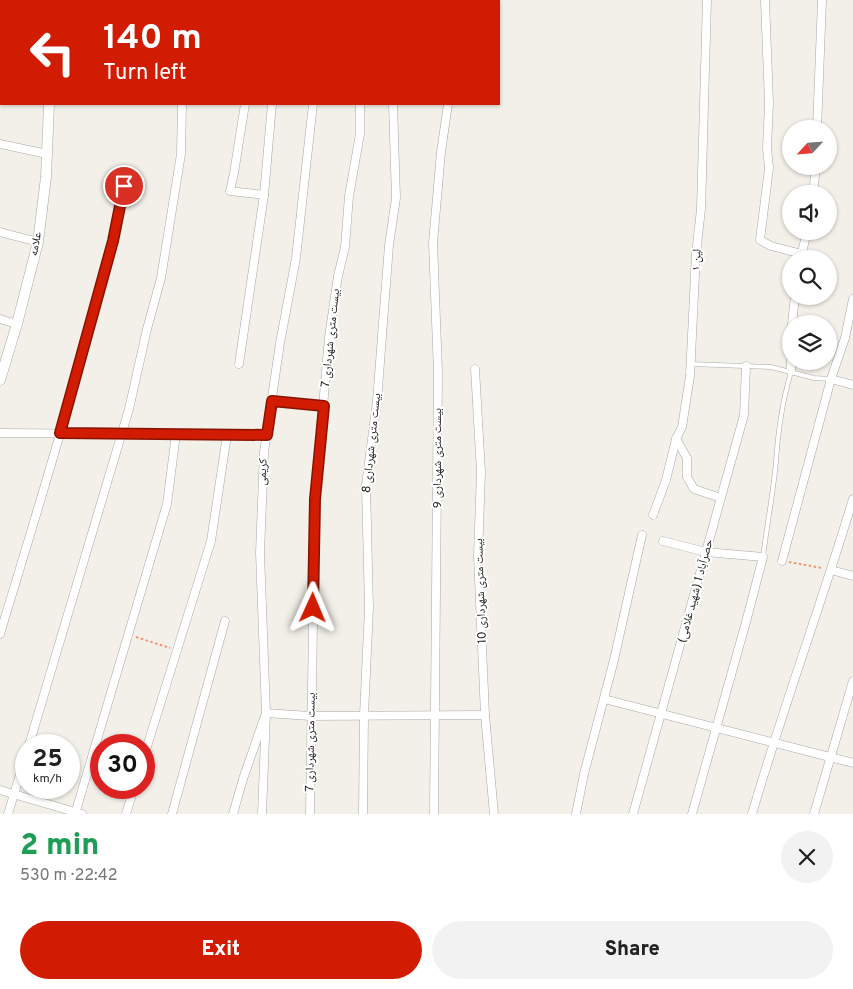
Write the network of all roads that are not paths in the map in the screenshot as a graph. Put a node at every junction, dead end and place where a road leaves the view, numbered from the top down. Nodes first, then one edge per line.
1 (708, 0) edge
2 (765, 0) edge
3 (822, 0) edge
4 (49, 105) edge
5 (182, 105) edge
6 (245, 105) edge
7 (272, 105) edge
8 (312, 105) edge
9 (360, 105) edge
10 (393, 105) edge
11 (448, 105) edge
12 (817, 120) edge
13 (0, 144) edge
14 (47, 154) junction
15 (124, 186) dead end
16 (264, 195) junction
17 (0, 232) edge
18 (38, 242) junction
19 (783, 250) edge
20 (853, 299) edge
21 (0, 319) edge
22 (17, 324) junction
23 (239, 364) dead end
24 (691, 364) junction
25 (746, 366) junction
26 (475, 368) dead end
27 (791, 371) junction
28 (831, 379) junction
29 (0, 380) edge
30 (853, 385) edge
31 (272, 401) junction
32 (324, 406) junction
33 (0, 433) edge
34 (60, 433) junction
35 (122, 434) junction
36 (176, 434) junction
37 (227, 434) junction
38 (267, 435) junction
39 (676, 439) junction
40 (721, 498) junction
41 (853, 499) edge
42 (653, 515) dead end
43 (642, 536) dead end
44 (664, 540) dead end
45 (706, 552) junction
46 (762, 557) junction
47 (782, 561) road end
48 (831, 570) junction
49 (853, 576) edge
50 (224, 621) dead end
51 (0, 634) edge
52 (853, 681) edge
53 (604, 699) junction
54 (266, 713) junction
55 (662, 714) junction
56 (364, 715) junction
57 (436, 715) junction
58 (485, 715) junction
59 (310, 716) junction
60 (716, 728) junction
61 (32, 734) edge
62 (151, 734) edge
63 (773, 743) junction
64 (829, 757) junction
65 (853, 763) edge
66 (0, 790) edge
67 (15, 791) edge
68 (14, 794) junction
69 (131, 799) edge
70 (77, 813) edge
71 (8, 814) edge
72 (126, 814) edge
73 (172, 814) edge
74 (233, 814) edge
75 (262, 814) edge
76 (310, 814) edge
77 (363, 814) edge
78 (434, 814) edge
79 (494, 814) edge
80 (576, 814) edge
81 (633, 814) edge
82 (692, 814) edge
83 (752, 814) edge
84 (814, 814) edge

1 - 24 street, لین ۱
2 - 19 street
3 - 12 street
4 - 14 street, علامه
5 - 35 street
6 - 16 street
7 - 16 street
8 - 31 street, کریمی
9 - 32 street, بیست متری شهرداری 7
10 - 56 street, بیست متری شهرداری 8
11 - 57 street, بیست متری شهرداری 9
13 - 14 street
14 - 18 street, علامه
15 - 34 street
16 - 23 street
17 - 18 street
18 - 22 street, علامه
20 - 28 street
21 - 22 street
22 - 29 street, علامه
24 - 25 lane
24 - 39 street, لین ۱
25 - 27 lane
25 - 40 street, حصرآباد 1 (شهید غلامی)
26 - 58 street, بیست متری شهرداری 10
27 - 28 lane
27 - 46 lane
28 - 30 street
28 - 47 street
31 - 32 street
31 - 38 street, کریمی
32 - 59 street, بیست متری شهرداری 7
33 - 34 street
34 - 35 street
34 - 51 street
35 - 36 street
35 - 61 street
36 - 37 street
36 - 70 street
37 - 38 street
37 - 62 street
38 - 54 street, کریمی
39 - 40 street
39 - 42 street, لین ۱
40 - 45 street, حصرآباد 1 (شهید غلامی)
41 - 48 street
43 - 53 street
44 - 45 street
45 - 46 street
45 - 55 street, حصرآباد 1 (شهید غلامی)
46 - 60 street
48 - 49 street
48 - 63 street
50 - 73 street
52 - 64 street
53 - 55 street
53 - 80 street
54 - 59 street
54 - 74 street
54 - 75 street, کریمی
55 - 60 street
55 - 81 street, حصرآباد 1 (شهید غلامی)
56 - 57 street
56 - 59 street
56 - 77 street, بیست متری شهرداری 8
57 - 58 street
57 - 78 street, بیست متری شهرداری 9
58 - 79 street, بیست متری شهرداری 10
59 - 76 street, بیست متری شهرداری 7
60 - 63 street
60 - 82 street
63 - 64 street
63 - 83 street
64 - 65 street
64 - 84 street
66 - 68 street
67 - 68 street
68 - 70 street
68 - 71 street
69 - 72 street

